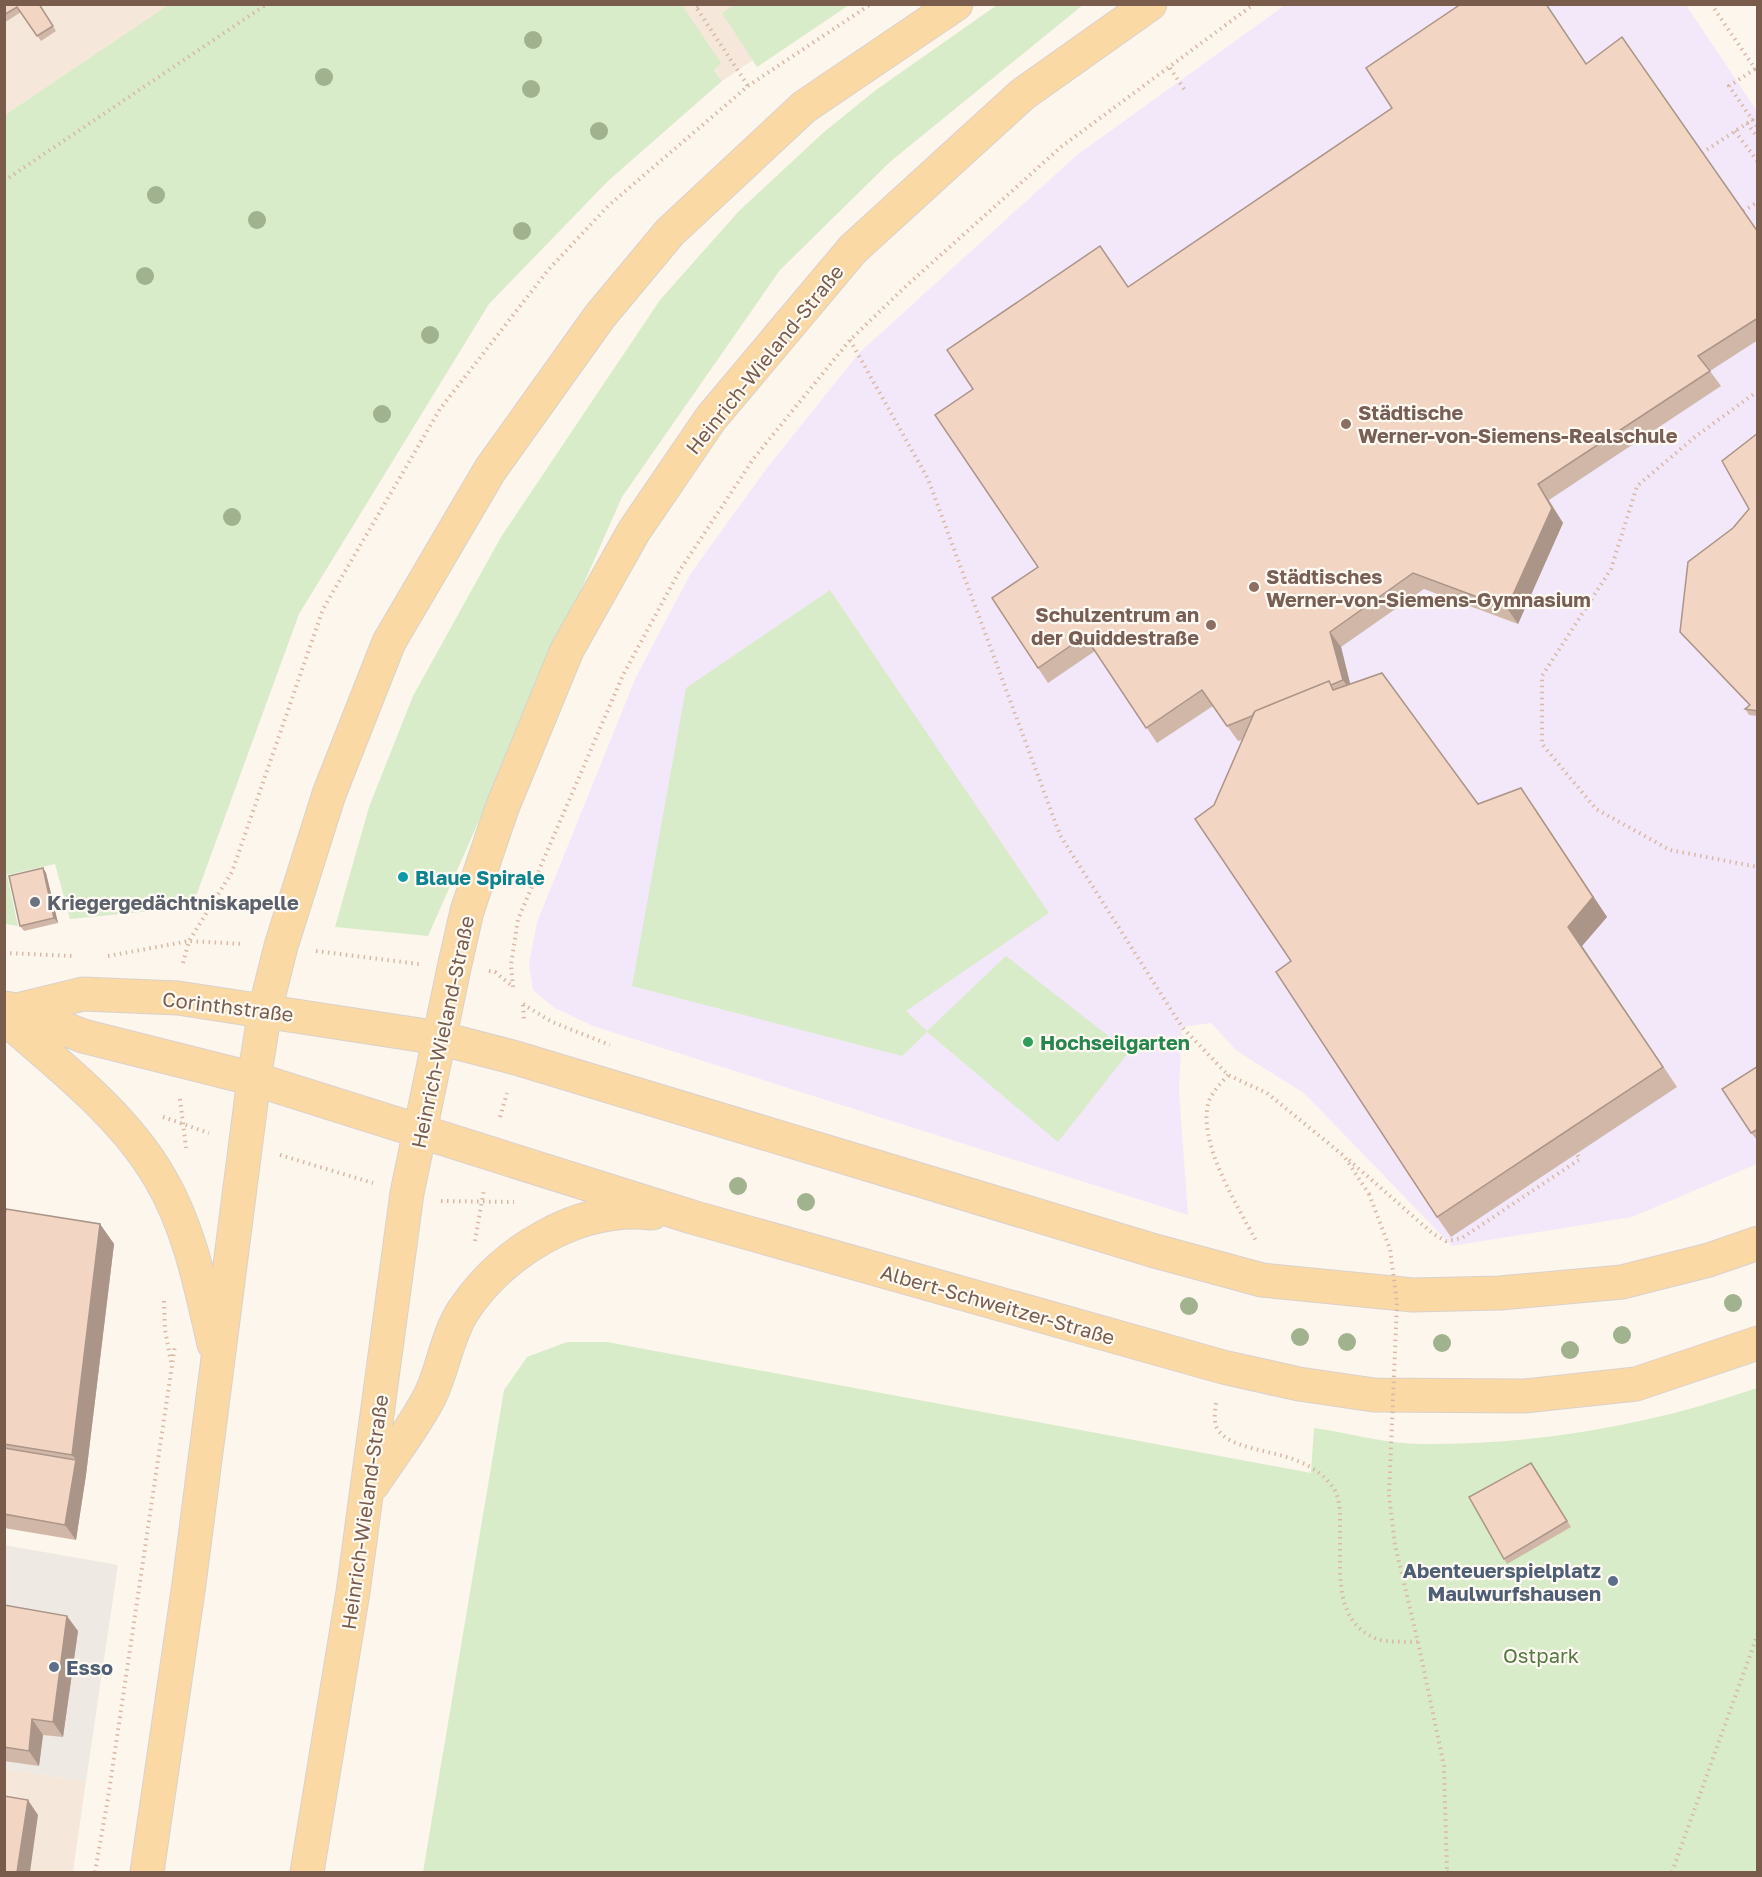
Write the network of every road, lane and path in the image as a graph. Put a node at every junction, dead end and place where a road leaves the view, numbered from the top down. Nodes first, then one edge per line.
1 (267, 4) edge
2 (702, 4) edge
3 (957, 4) edge
4 (1150, 4) edge
5 (1254, 4) edge
6 (1711, 4) edge
7 (695, 6) edge
8 (1170, 68) junction
9 (1756, 71) edge
10 (748, 86) dead end
11 (1186, 92) dead end
12 (1758, 116) edge
13 (1747, 123) junction
14 (1758, 128) edge
15 (1735, 131) junction
16 (1758, 138) edge
17 (1702, 153) edge
18 (1758, 162) edge
19 (4, 181) edge
20 (1758, 202) edge
21 (1743, 211) edge
22 (850, 340) junction
23 (1758, 391) edge
24 (1758, 867) edge
25 (281, 946) junction
26 (4, 953) edge
27 (83, 956) dead end
28 (106, 956) dead end
29 (454, 968) junction
30 (524, 1004) dead end
31 (265, 1010) junction
32 (9, 1012) edge
33 (439, 1038) junction
34 (516, 1058) junction
35 (1228, 1075) junction
36 (254, 1079) junction
37 (183, 1124) dead end
38 (420, 1131) junction
39 (247, 1145) junction
40 (490, 1153) junction
41 (1577, 1154) edge
42 (1344, 1156) junction
43 (407, 1193) junction
44 (692, 1217) junction
45 (1758, 1243) edge
46 (1259, 1247) dead end
47 (164, 1294) dead end
48 (1758, 1343) edge
49 (218, 1363) junction
50 (1216, 1400) dead end
51 (367, 1493) junction
52 (1758, 1633) edge
53 (1418, 1641) junction
54 (94, 1872) edge
55 (147, 1872) edge
56 (308, 1872) edge
57 (1447, 1872) edge
58 (1453, 1872) edge
59 (1672, 1872) edge

1 - 19 path
2 - 7 path
3 - 25 main road
4 - 29 main road, Heinrich-Wieland-Straße
5 - 8 path
6 - 9 path
7 - 10 path
8 - 11 path
8 - 22 path
9 - 14 path
12 - 13 path, bridge
13 - 15 path, bridge
13 - 16 path
15 - 17 path, bridge
15 - 18 path
20 - 21 path
22 - 29 path
22 - 35 path
23 - 24 path
25 - 28 path
25 - 29 path
25 - 31 main road
26 - 27 path
29 - 33 main road, Heinrich-Wieland-Straße
30 - 34 path
31 - 32 main road, Corinthstraße
31 - 33 main road, Corinthstraße
31 - 36 main road
32 - 36 main road
32 - 49 main road
33 - 34 main road
33 - 38 main road, Heinrich-Wieland-Straße
34 - 40 path
34 - 45 main road
35 - 42 path
35 - 46 path
36 - 38 main road, Albert-Schweitzer-Straße
36 - 39 main road
37 - 39 path
38 - 40 main road, Albert-Schweitzer-Straße
38 - 43 main road, Heinrich-Wieland-Straße
39 - 43 path
39 - 49 main road
40 - 43 path
40 - 44 main road, Albert-Schweitzer-Straße
41 - 42 path
42 - 53 path, bridge
43 - 51 main road, Heinrich-Wieland-Straße
44 - 48 main road, Albert-Schweitzer-Straße
44 - 51 main road
47 - 54 path
49 - 55 main road
50 - 53 path
51 - 56 main road, Heinrich-Wieland-Straße
52 - 59 path
53 - 57 path
57 - 58 path

